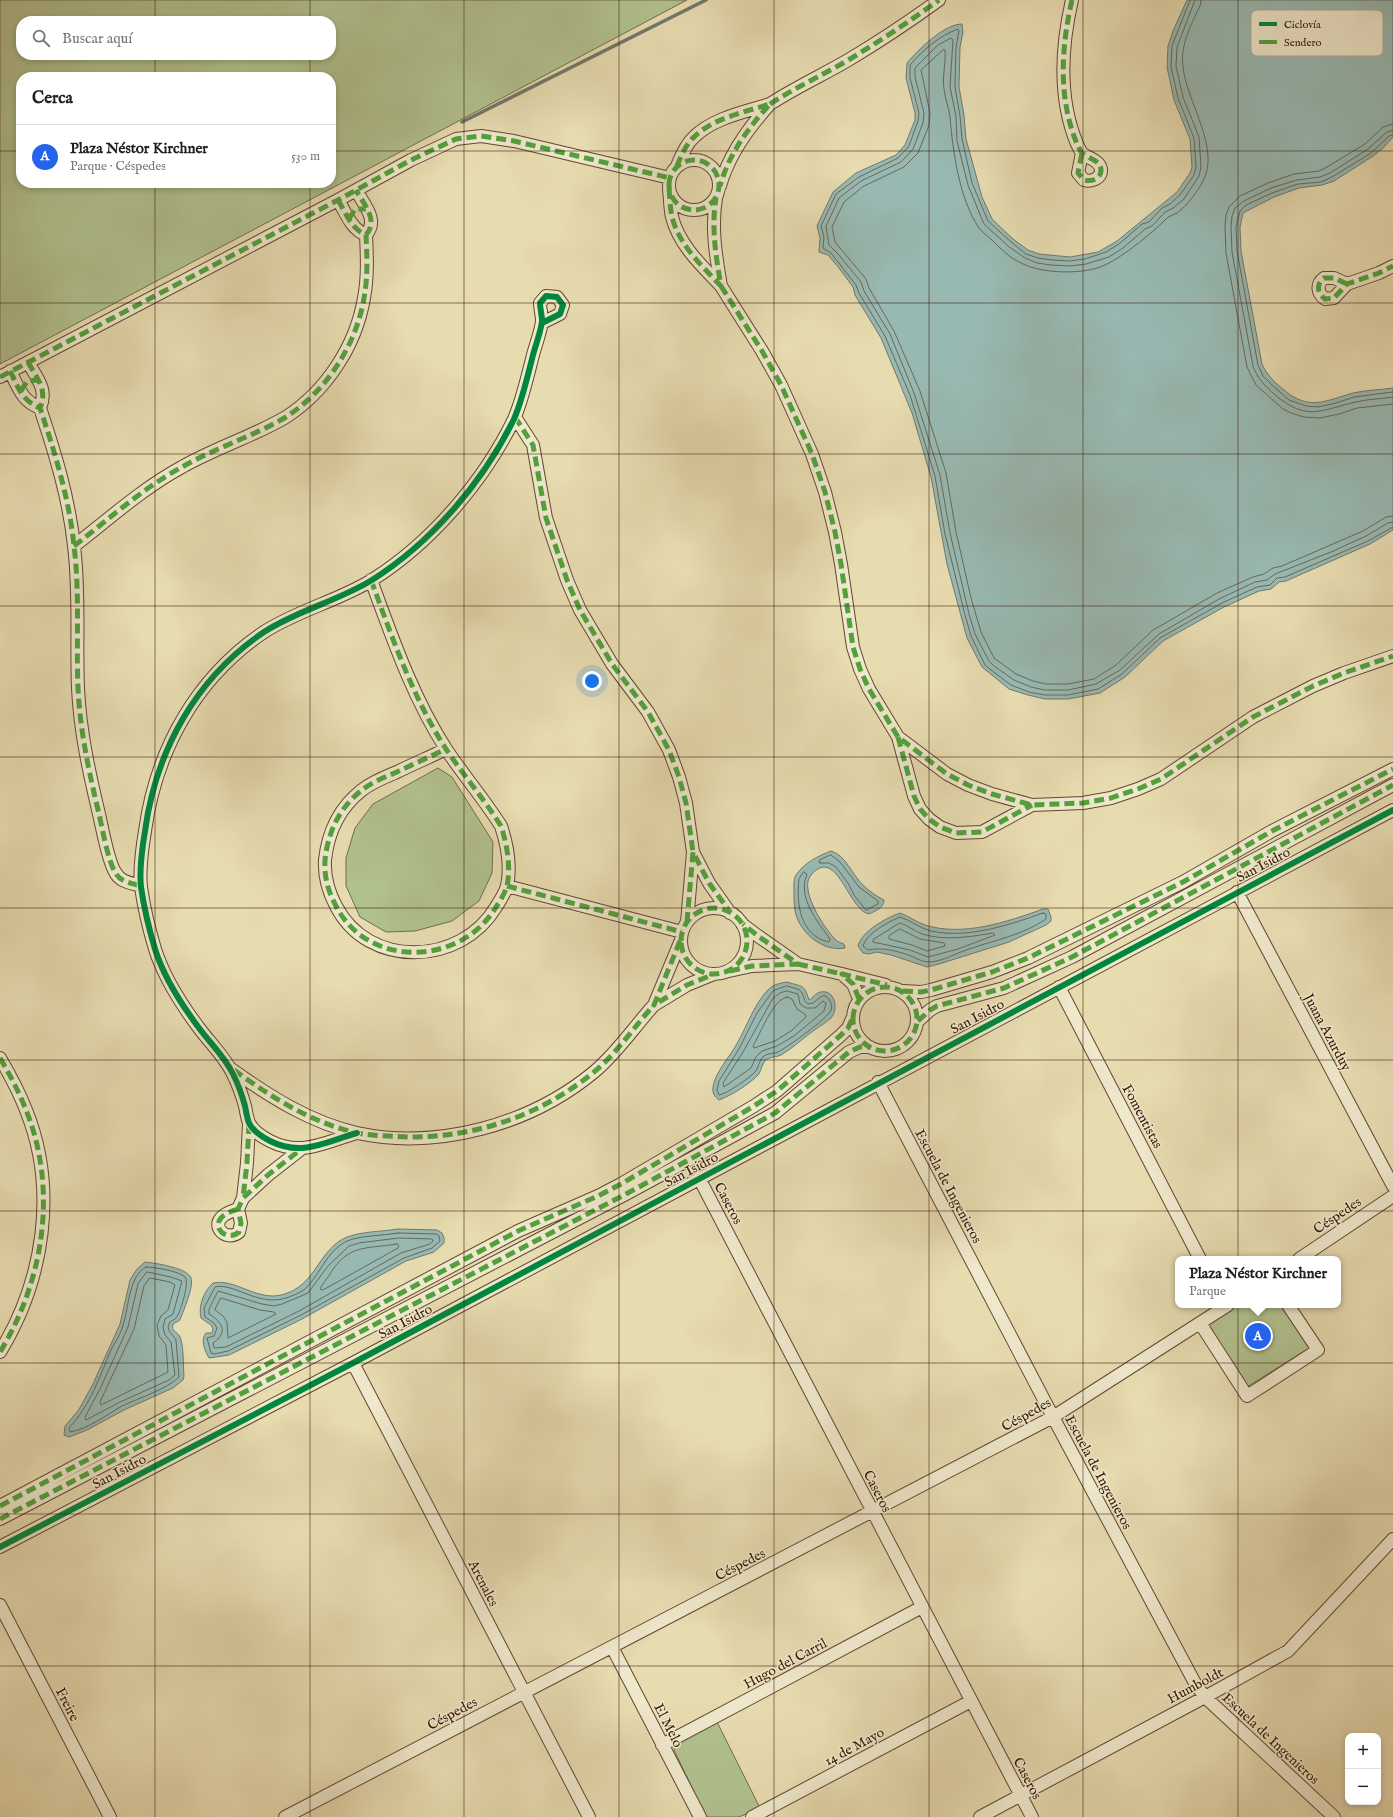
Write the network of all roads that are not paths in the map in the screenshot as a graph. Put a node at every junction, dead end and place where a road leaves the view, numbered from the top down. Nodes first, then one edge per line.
1 (938, 0) edge
2 (1072, 0) edge
3 (770, 104) junction
4 (1082, 154) dead end
5 (677, 166) junction
6 (670, 183) junction
7 (720, 186) junction
8 (356, 190) junction
9 (716, 198) junction
10 (338, 200) junction
11 (366, 208) junction
12 (349, 219) junction
13 (366, 235) junction
14 (1393, 266) edge
15 (1347, 284) dead end
16 (720, 286) junction
17 (542, 323) dead end
18 (28, 362) junction
19 (5, 374) edge
20 (38, 380) junction
21 (21, 391) junction
22 (40, 408) junction
23 (515, 417) junction
24 (74, 546) junction
25 (371, 580) junction
26 (1393, 656) edge
27 (898, 737) junction
28 (446, 749) junction
29 (1393, 770) edge
30 (1393, 785) edge
31 (1032, 805) junction
32 (1393, 810) edge
33 (693, 852) junction
34 (1209, 867) junction
35 (1216, 879) junction
36 (141, 886) junction
37 (507, 886) junction
38 (1237, 892) junction
39 (735, 917) junction
40 (684, 931) junction
41 (798, 964) junction
42 (726, 971) junction
43 (714, 974) junction
44 (842, 974) junction
45 (1058, 987) junction
46 (898, 989) junction
47 (859, 999) junction
48 (654, 1005) junction
49 (853, 1017) junction
50 (918, 1022) junction
51 (870, 1047) junction
52 (0, 1058) edge
53 (230, 1068) junction
54 (878, 1082) junction
55 (249, 1124) junction
56 (357, 1133) junction
57 (300, 1150) junction
58 (699, 1178) junction
59 (1393, 1186) edge
60 (1393, 1196) edge
61 (601, 1201) junction
62 (1198, 1256) edge
63 (1303, 1256) edge
64 (1223, 1308) edge
65 (1290, 1308) edge
66 (1200, 1323) junction
67 (0, 1352) edge
68 (353, 1362) junction
69 (1053, 1417) junction
70 (0, 1506) edge
71 (872, 1512) junction
72 (0, 1519) edge
73 (1393, 1539) edge
74 (0, 1547) edge
75 (0, 1606) edge
76 (922, 1607) junction
77 (612, 1647) junction
78 (524, 1692) junction
79 (1205, 1697) junction
80 (971, 1701) junction
81 (662, 1745) junction
82 (1020, 1796) junction
83 (110, 1817) edge
84 (285, 1817) edge
85 (589, 1817) edge
86 (700, 1817) edge
87 (752, 1817) edge
88 (980, 1817) edge
89 (1032, 1817) edge
90 (1334, 1817) edge

1 - 3 street
2 - 4 street
3 - 5 street
3 - 7 street
5 - 6 street
5 - 7 street
6 - 8 street
6 - 9 street
6 - 16 street
7 - 9 street
8 - 10 street
8 - 11 street
9 - 16 street
10 - 12 street
10 - 18 street
11 - 12 street
11 - 13 street
12 - 13 street
13 - 24 street
14 - 15 street
16 - 27 street
17 - 23 street
18 - 19 street
18 - 20 street
19 - 21 street
20 - 21 street
20 - 22 street
21 - 22 street
22 - 24 street
23 - 25 street
23 - 33 street
24 - 36 street
25 - 28 street
25 - 36 street
26 - 31 street
27 - 31 street
27 - 31 street
28 - 37 street
28 - 37 street
29 - 34 street
30 - 35 street
32 - 38 street, San Isidro
33 - 39 street
33 - 40 street
34 - 35 street
34 - 46 street
35 - 50 street
36 - 53 street
37 - 40 street
38 - 45 street, San Isidro
38 - 59 street, Juana Azurduy
39 - 40 street
39 - 41 street
39 - 42 street
40 - 43 street
40 - 48 street
41 - 42 street
41 - 44 street
42 - 43 street
43 - 48 street
44 - 46 street
44 - 47 street
45 - 54 street, San Isidro
45 - 62 street, Fomentistas
46 - 47 street
46 - 50 street
47 - 49 street
48 - 56 street
49 - 51 street
49 - 61 street
50 - 51 street
51 - 61 street
52 - 67 street
53 - 55 street
53 - 56 street
54 - 58 street, San Isidro
54 - 69 street, Escuela de Ingenieros
55 - 57 street
55 - 57 street
56 - 57 street
58 - 68 street, San Isidro
58 - 71 street, Caseros
60 - 63 street, Céspedes
61 - 70 street
61 - 72 street
64 - 66 street, Céspedes
65 - 66 street
66 - 69 street, Céspedes
68 - 74 street, San Isidro
68 - 78 street, Arenales
69 - 71 street, Céspedes
69 - 79 street, Escuela de Ingenieros
71 - 76 street, Caseros
71 - 77 street, Céspedes
73 - 79 street, Humboldt
75 - 83 street, Freire
76 - 80 street, Caseros
76 - 81 street, Hugo del Carril
77 - 78 street, Céspedes
77 - 81 street, El Melo
78 - 84 street, Céspedes
78 - 85 street, Arenales
79 - 82 street, Humboldt
79 - 90 street, Escuela de Ingenieros
80 - 82 street, Caseros
80 - 87 street, 14 de Mayo
81 - 86 street, El Melo
82 - 88 street, Humboldt
82 - 89 street, Caseros

